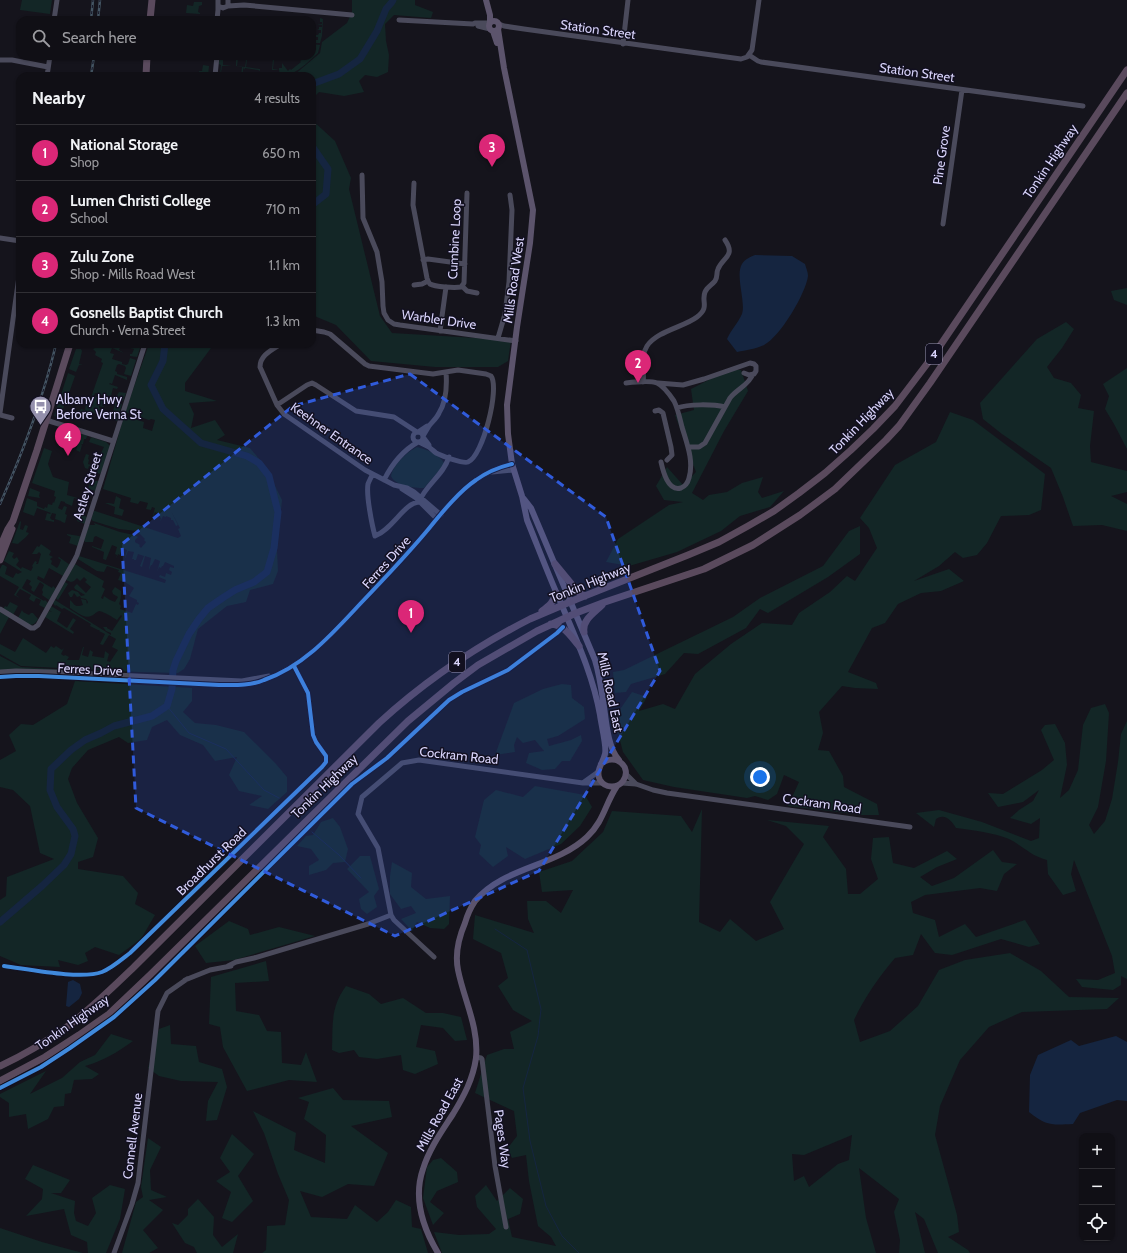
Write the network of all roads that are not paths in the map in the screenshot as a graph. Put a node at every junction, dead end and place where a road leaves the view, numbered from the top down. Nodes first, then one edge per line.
1 (57, 0) edge
2 (148, 0) edge
3 (152, 0) edge
4 (486, 0) edge
5 (490, 0) edge
6 (628, 0) edge
7 (759, 0) edge
8 (224, 3) edge
9 (55, 16) edge
10 (146, 16) edge
11 (150, 16) edge
12 (217, 16) edge
13 (221, 16) edge
14 (352, 16) dead end
15 (399, 20) dead end
16 (494, 26) junction
17 (623, 44) junction
18 (749, 55) junction
19 (0, 60) edge
20 (49, 60) edge
21 (142, 60) edge
22 (147, 60) edge
23 (214, 60) edge
24 (217, 60) edge
25 (48, 67) junction
26 (1127, 70) edge
27 (47, 72) edge
28 (141, 72) edge
29 (146, 72) edge
30 (212, 72) edge
31 (215, 72) edge
32 (962, 90) junction
33 (1127, 93) edge
34 (1083, 106) dead end
35 (362, 175) dead end
36 (414, 183) dead end
37 (467, 192) dead end
38 (510, 195) dead end
39 (943, 224) dead end
40 (0, 238) edge
41 (16, 240) edge
42 (725, 240) dead end
43 (423, 260) junction
44 (465, 264) junction
45 (428, 281) junction
46 (414, 285) dead end
47 (462, 286) junction
48 (446, 287) junction
49 (477, 293) dead end
50 (16, 297) edge
51 (316, 331) edge
52 (440, 331) junction
53 (498, 338) junction
54 (516, 341) junction
55 (69, 348) edge
56 (144, 348) edge
57 (275, 348) edge
58 (446, 372) junction
59 (744, 373) dead end
60 (753, 374) junction
61 (626, 382) dead end
62 (643, 382) junction
63 (657, 383) junction
64 (1, 402) edge
65 (277, 405) junction
66 (725, 407) junction
67 (677, 408) junction
68 (655, 411) dead end
69 (0, 414) edge
70 (12, 418) dead end
71 (46, 420) junction
72 (407, 426) junction
73 (428, 426) junction
74 (418, 432) junction
75 (413, 437) junction
76 (423, 437) junction
77 (113, 441) junction
78 (418, 442) junction
79 (429, 447) junction
80 (407, 448) junction
81 (688, 448) junction
82 (449, 458) junction
83 (667, 460) dead end
84 (661, 462) dead end
85 (512, 464) junction
86 (514, 470) junction
87 (489, 472) junction
88 (372, 475) junction
89 (384, 480) junction
90 (522, 496) junction
91 (420, 499) junction
92 (439, 517) junction
93 (13, 521) junction
94 (0, 547) edge
95 (0, 560) edge
96 (555, 564) junction
97 (556, 593) junction
98 (585, 596) junction
99 (571, 602) junction
100 (605, 602) junction
101 (562, 606) junction
102 (0, 609) edge
103 (576, 613) junction
104 (567, 617) junction
105 (530, 619) junction
106 (551, 624) junction
107 (584, 632) junction
108 (579, 646) junction
109 (294, 666) junction
110 (0, 672) edge
111 (0, 678) edge
112 (137, 679) junction
113 (621, 763) junction
114 (601, 764) junction
115 (598, 772) junction
116 (626, 774) junction
117 (583, 782) junction
118 (603, 784) junction
119 (619, 784) junction
120 (636, 784) junction
121 (610, 797) junction
122 (910, 827) dead end
123 (391, 915) junction
124 (434, 957) dead end
125 (4, 966) dead end
126 (476, 1057) junction
127 (0, 1066) edge
128 (0, 1081) edge
129 (506, 1227) dead end
130 (113, 1252) edge
131 (438, 1253) edge

1 - 9 street
2 - 10 highway
3 - 11 highway
4 - 16 main road, Mills Road West
5 - 16 main road, Mills Road West
6 - 17 street
7 - 18 street
8 - 12 street
8 - 13 street
8 - 14 street
15 - 16 street, Station Street
16 - 17 street, Station Street
16 - 54 main road, Mills Road West
17 - 18 street, Station Street
18 - 32 street, Station Street
19 - 25 street
20 - 25 street
21 - 28 highway
22 - 29 highway
23 - 30 street
24 - 31 street
25 - 27 street
26 - 98 highway, Tonkin Highway / 4
32 - 34 street, Station Street
32 - 39 street, Pine Grove
33 - 100 highway, Tonkin Highway / 4
35 - 52 street, Warbler Drive
36 - 43 street, Cumbine Loop
37 - 44 street, Cumbine Loop
38 - 53 street
40 - 41 street
42 - 62 street
43 - 44 street
43 - 45 street, Cumbine Loop
44 - 47 street, Cumbine Loop
45 - 46 street, Cumbine Loop
45 - 48 street, Cumbine Loop
47 - 48 street, Cumbine Loop
47 - 49 street, Cumbine Loop
48 - 52 street
50 - 64 street
51 - 58 street
52 - 53 street, Warbler Drive
53 - 54 street, Warbler Drive
54 - 85 main road, Mills Road West
55 - 71 highway
56 - 77 street, Astley Street
57 - 65 street, Keehner Entrance
58 - 73 street
58 - 82 street
59 - 60 street
60 - 63 street
60 - 66 street
61 - 62 street
62 - 63 street
63 - 67 street
64 - 69 street
65 - 72 street
65 - 88 street, Keehner Entrance
66 - 67 street
66 - 81 street
67 - 81 street
68 - 83 street
69 - 70 street
71 - 77 street
71 - 93 highway
72 - 74 street
72 - 75 street
73 - 74 street
73 - 76 street
74 - 75 street
74 - 76 street
75 - 78 street
75 - 80 street
76 - 78 street
76 - 79 street
77 - 102 street, Astley Street
78 - 79 street
78 - 80 street
79 - 82 street
80 - 89 street
81 - 84 street
82 - 91 street
85 - 86 main road, Mills Road West
85 - 87 street, Ferres Drive
86 - 87 street
86 - 90 main road, Mills Road West
87 - 92 street, Ferres Drive
88 - 89 street, Keehner Entrance
88 - 91 street
89 - 91 street, Keehner Entrance
90 - 96 main road, Mills Road West
90 - 97 main road, Mills Road West
91 - 92 street, Keehner Entrance
92 - 109 street, Ferres Drive
93 - 94 highway
93 - 95 highway
96 - 98 highway
96 - 99 main road, Mills Road West
97 - 101 main road, Mills Road West
97 - 105 highway
98 - 99 highway, Tonkin Highway / 4
99 - 101 highway, Tonkin Highway / 4
99 - 103 main road, Mills Road East
100 - 103 highway, Tonkin Highway / 4
100 - 107 highway
101 - 104 main road, Mills Road East
101 - 105 highway, Tonkin Highway / 4
103 - 104 highway, Tonkin Highway / 4
103 - 107 main road, Mills Road East
104 - 106 highway, Tonkin Highway / 4
104 - 108 main road, Mills Road East
105 - 127 highway, Tonkin Highway / 4
106 - 108 highway
106 - 128 highway, Tonkin Highway / 4
107 - 113 main road, Mills Road East
108 - 114 main road, Mills Road East
109 - 112 street, Ferres Drive
109 - 125 street, Broadhurst Road
110 - 112 street, Ferres Drive
111 - 112 street, Ferres Drive
113 - 114 main road
113 - 116 main road
114 - 115 main road
115 - 117 street
115 - 118 main road
116 - 119 main road
116 - 120 street, Cockram Road
117 - 118 street, Cockram Road
117 - 123 street, Cockram Road
118 - 119 main road
118 - 121 main road
119 - 120 street, Cockram Road
119 - 121 main road, Mills Road East
120 - 122 street, Cockram Road
121 - 126 main road, Mills Road East
123 - 124 street
123 - 130 street, Connell Avenue
126 - 129 street, Pages Way
126 - 131 main road, Mills Road East

